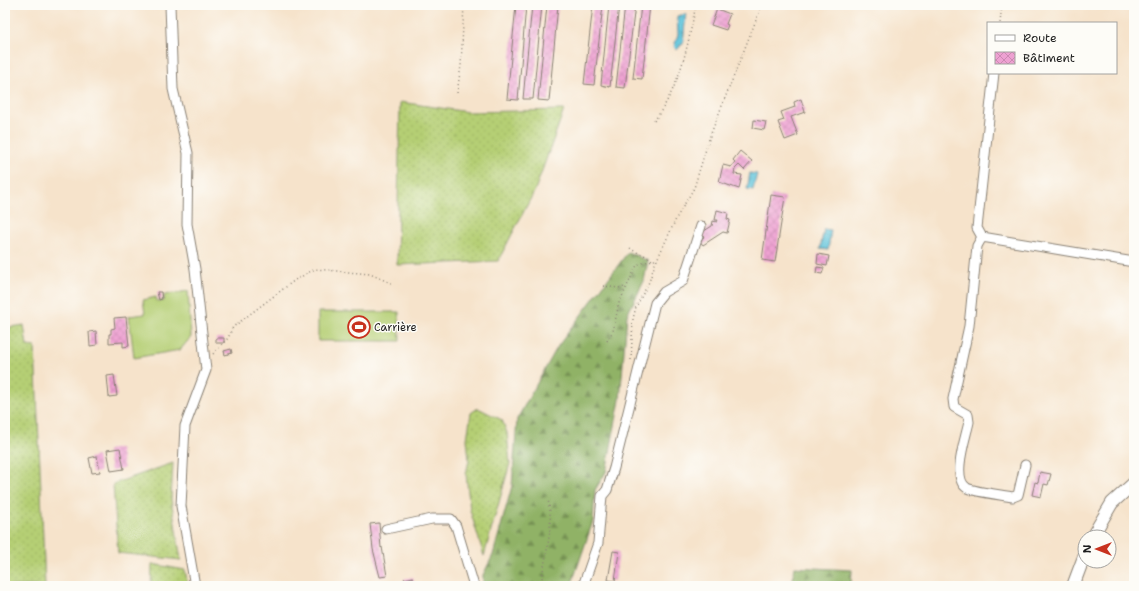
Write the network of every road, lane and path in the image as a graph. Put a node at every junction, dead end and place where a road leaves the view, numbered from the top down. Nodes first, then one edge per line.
1 (170, 5) edge
2 (464, 5) edge
3 (696, 5) edge
4 (762, 5) edge
5 (1002, 5) edge
6 (1000, 22) edge
7 (994, 74) edge
8 (457, 93) dead end
9 (654, 121) dead end
10 (701, 226) dead end
11 (982, 237) junction
12 (630, 248) dead end
13 (652, 260) junction
14 (658, 260) junction
15 (1134, 262) edge
16 (391, 283) dead end
17 (603, 286) dead end
18 (626, 287) junction
19 (606, 341) dead end
20 (205, 362) junction
21 (631, 362) dead end
22 (1024, 465) dead end
23 (1134, 483) edge
24 (548, 500) dead end
25 (386, 529) dead end
26 (1097, 529) edge
27 (1079, 569) edge
28 (195, 586) edge
29 (474, 586) edge
30 (541, 586) edge
31 (583, 586) edge
32 (1072, 586) edge

1 - 20 street
2 - 8 path
3 - 9 path
4 - 14 path
5 - 6 path
7 - 11 street
10 - 31 street
11 - 15 street
11 - 22 street
12 - 13 path
13 - 14 path
13 - 18 path
14 - 21 path
16 - 20 path
17 - 18 path
18 - 19 path
20 - 28 street
23 - 26 main road
24 - 30 path
25 - 29 street
27 - 32 main road

